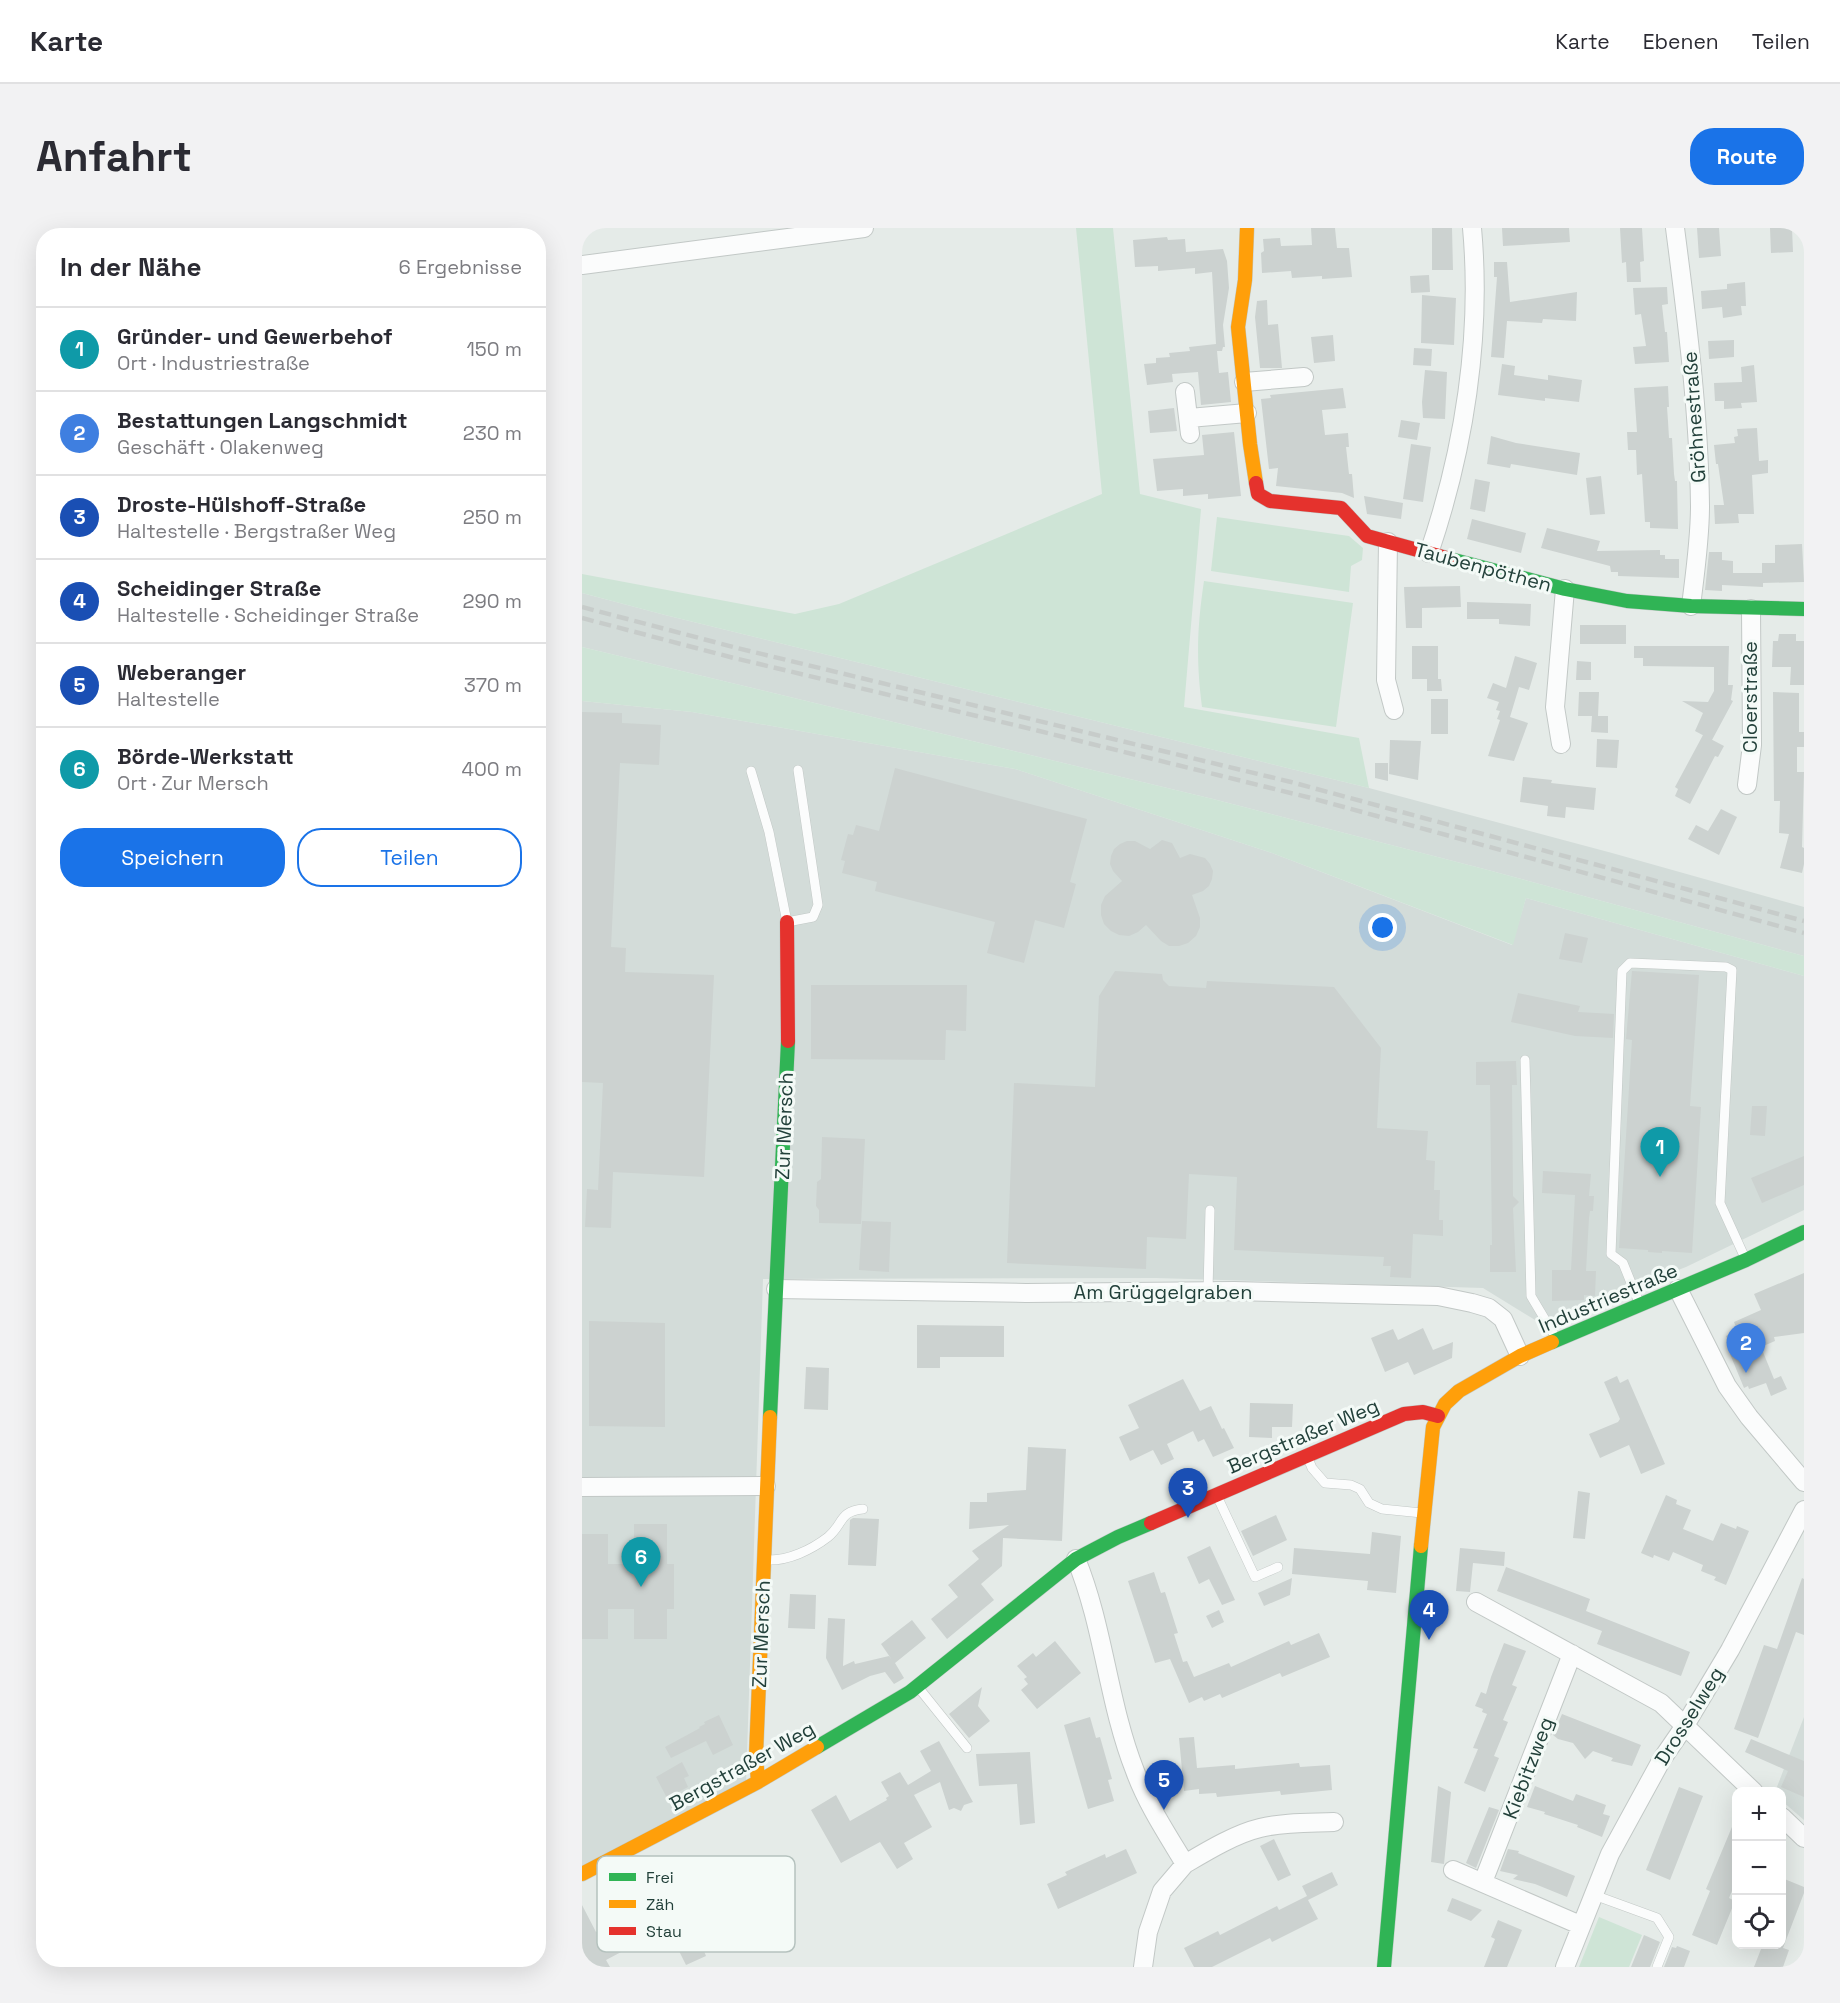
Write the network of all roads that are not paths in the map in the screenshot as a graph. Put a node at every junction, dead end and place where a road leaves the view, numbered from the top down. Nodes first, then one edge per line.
1 (864, 228) edge
2 (1247, 228) edge
3 (1472, 228) edge
4 (1675, 228) edge
5 (582, 265) edge
6 (1304, 378) dead end
7 (1244, 382) junction
8 (1185, 393) dead end
9 (1247, 413) junction
10 (1388, 542) junction
11 (1429, 553) junction
12 (1565, 589) junction
13 (1691, 606) junction
14 (1751, 609) junction
15 (1804, 609) edge
16 (1394, 710) dead end
17 (1561, 744) dead end
18 (798, 770) dead end
19 (751, 771) dead end
20 (1747, 785) dead end
21 (787, 922) junction
22 (1525, 1060) dead end
23 (1210, 1210) dead end
24 (1804, 1232) edge
25 (1746, 1260) junction
26 (776, 1289) junction
27 (1678, 1289) junction
28 (1208, 1291) junction
29 (1641, 1305) junction
30 (1558, 1340) junction
31 (1520, 1356) junction
32 (1438, 1416) junction
33 (1307, 1455) junction
34 (1804, 1482) edge
35 (582, 1486) edge
36 (766, 1486) junction
37 (1216, 1494) junction
38 (863, 1509) dead end
39 (1804, 1510) edge
40 (1424, 1513) junction
41 (1076, 1559) junction
42 (765, 1560) junction
43 (1278, 1567) dead end
44 (1476, 1602) dead end
45 (1572, 1654) junction
46 (917, 1686) junction
47 (1684, 1727) junction
48 (967, 1748) dead end
49 (758, 1782) junction
50 (1750, 1787) edge
51 (1786, 1821) edge
52 (1334, 1822) dead end
53 (1804, 1838) edge
54 (616, 1856) edge
55 (1185, 1864) junction
56 (597, 1866) edge
57 (1453, 1870) dead end
58 (582, 1874) edge
59 (1483, 1882) junction
60 (1594, 1895) junction
61 (1580, 1925) junction
62 (1143, 1967) edge
63 (1384, 1967) edge
64 (1565, 1967) edge
65 (1657, 1967) edge

1 - 5 street
2 - 7 street, Taubenpöthen
3 - 11 street
4 - 13 street, Gröhnestraße
6 - 7 street
7 - 9 street, Taubenpöthen
8 - 9 street
9 - 10 street, Taubenpöthen
10 - 11 street, Taubenpöthen
10 - 16 street
11 - 12 street, Taubenpöthen
12 - 13 street, Taubenpöthen
12 - 17 street
13 - 14 street, Taubenpöthen
14 - 15 street, Taubenpöthen
14 - 20 street, Cloerstraße
18 - 21 lane
19 - 21 lane, Zur Mersch
21 - 26 street, Zur Mersch
22 - 30 lane
23 - 28 lane
24 - 25 street, Industriestraße
25 - 27 street, Industriestraße
25 - 29 lane
26 - 28 street, Am Grüggelgraben
26 - 36 street, Zur Mersch
27 - 29 street, Industriestraße
27 - 34 street
28 - 31 street, Am Grüggelgraben
29 - 30 street, Industriestraße
30 - 31 street, Industriestraße
31 - 32 street, Industriestraße
32 - 33 street, Bergstraßer Weg
32 - 40 street
33 - 37 street, Bergstraßer Weg
33 - 40 lane
35 - 36 street
36 - 42 street, Zur Mersch
37 - 41 street, Bergstraßer Weg
37 - 43 lane
38 - 42 lane
39 - 47 street, Drosselweg
40 - 63 street
41 - 46 street, Bergstraßer Weg
41 - 55 street
42 - 49 street, Zur Mersch
44 - 45 street
45 - 47 street
45 - 59 street, Kiebitzweg
46 - 48 lane
46 - 49 street, Bergstraßer Weg
47 - 50 street
47 - 60 street, Drosselweg
49 - 54 street, Bergstraßer Weg
51 - 53 street
52 - 55 street
55 - 62 street
56 - 58 street, Bergstraßer Weg
57 - 59 street
59 - 61 street
60 - 61 street, Drosselweg
60 - 65 lane
61 - 64 street, Drosselweg

